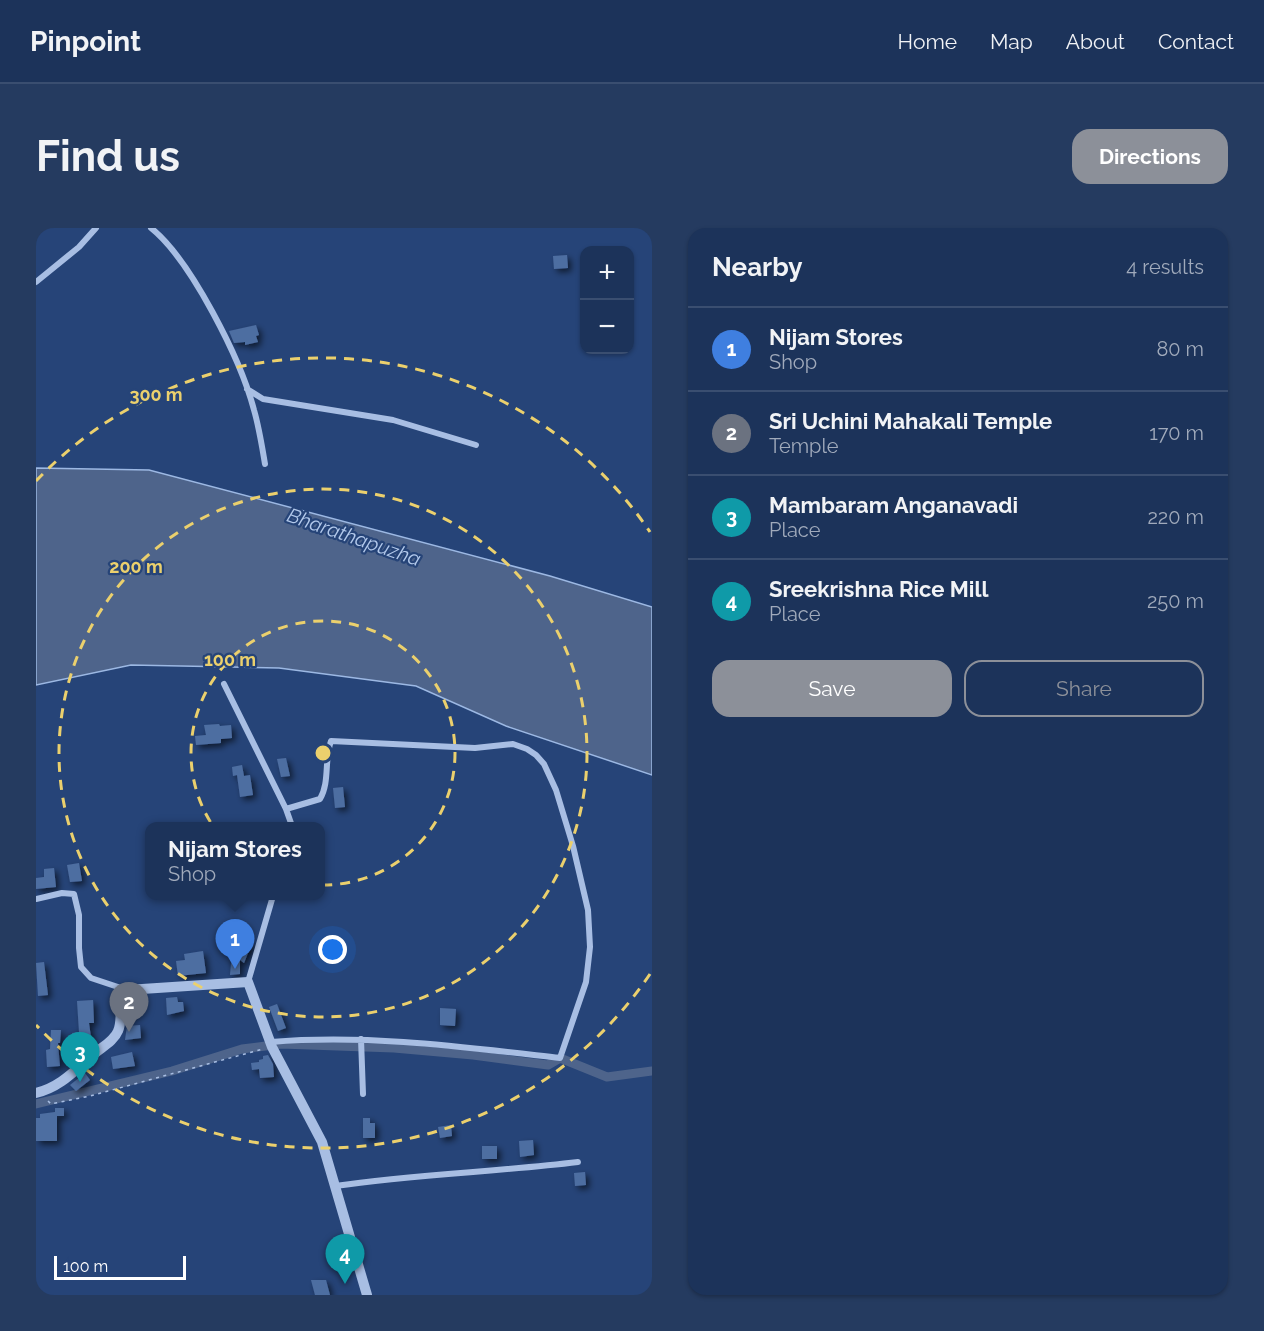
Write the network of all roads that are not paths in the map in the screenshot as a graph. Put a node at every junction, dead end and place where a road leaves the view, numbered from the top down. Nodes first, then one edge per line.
1 (96, 228) edge
2 (152, 228) edge
3 (36, 282) edge
4 (247, 389) junction
5 (476, 445) dead end
6 (265, 464) dead end
7 (224, 684) dead end
8 (286, 809) junction
9 (291, 822) edge
10 (36, 898) edge
11 (272, 900) edge
12 (248, 982) junction
13 (127, 990) junction
14 (361, 1040) junction
15 (272, 1045) junction
16 (363, 1094) dead end
17 (40, 1095) edge
18 (578, 1162) dead end
19 (334, 1186) junction
20 (367, 1295) edge

1 - 3 street
2 - 4 street
4 - 5 street
4 - 6 street
7 - 8 street
8 - 9 street
8 - 14 street
10 - 13 street
11 - 12 street
12 - 13 street
12 - 15 street
13 - 17 street
14 - 15 street
14 - 16 street
15 - 19 street
18 - 19 street
19 - 20 street

